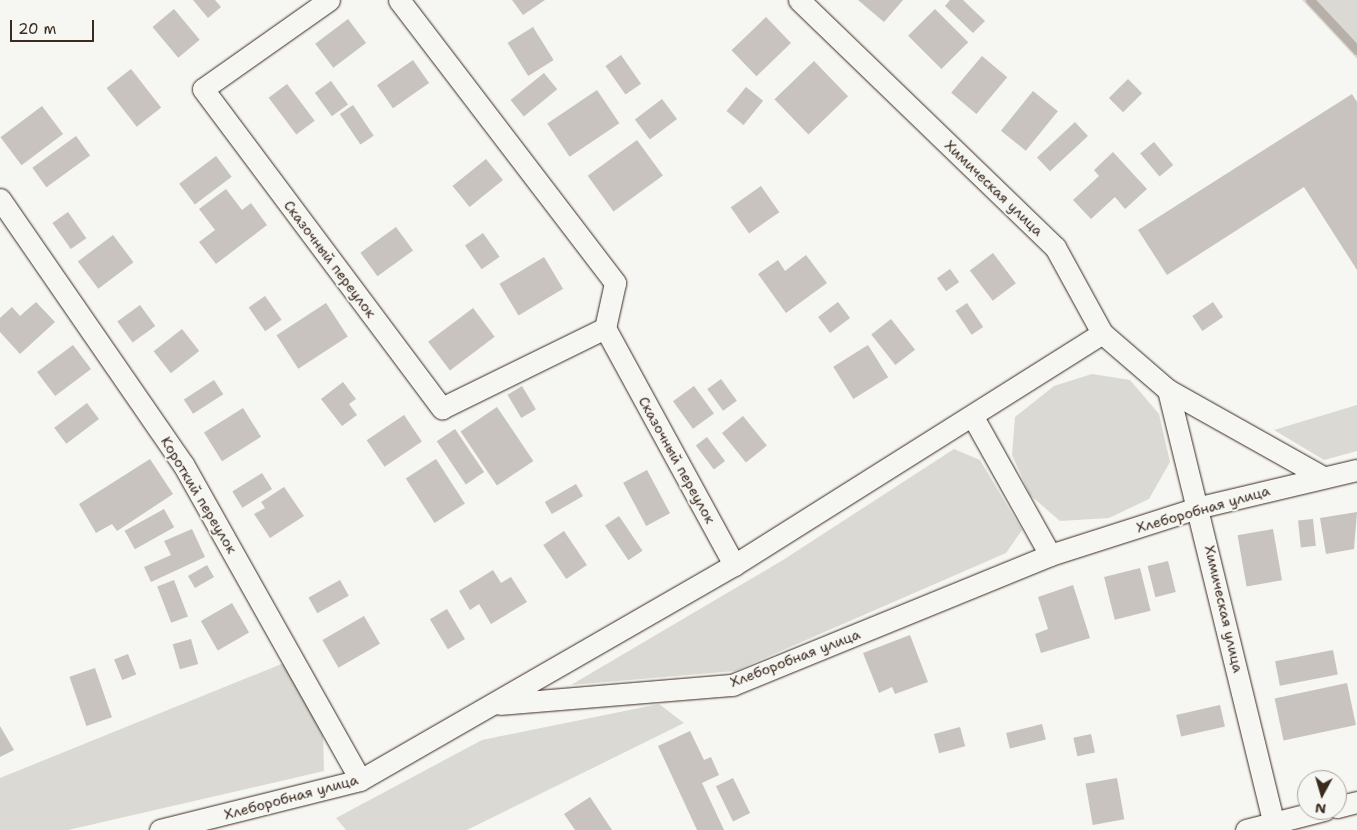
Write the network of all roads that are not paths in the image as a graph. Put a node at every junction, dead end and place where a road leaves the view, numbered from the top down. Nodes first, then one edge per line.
1 (329, 0) edge
2 (399, 0) edge
3 (799, 0) edge
4 (0, 199) edge
5 (605, 328) junction
6 (1102, 333) junction
7 (1168, 390) junction
8 (973, 417) junction
9 (1357, 470) edge
10 (1322, 477) junction
11 (1200, 507) junction
12 (1050, 555) junction
13 (734, 565) junction
14 (495, 705) junction
15 (360, 780) junction
16 (1297, 819) edge
17 (1274, 826) edge
18 (160, 830) edge
19 (1246, 830) edge

1 - 5 street, Сказочный переулок
2 - 5 street
3 - 6 street, Химическая улица
4 - 15 street, Короткий переулок
5 - 13 street, Сказочный переулок
6 - 7 street, Химическая улица
6 - 8 street, Хлеборобная улица
7 - 10 street, Химическая улица
7 - 11 street, Химическая улица
8 - 12 street
8 - 13 street, Хлеборобная улица
9 - 10 street, Хлеборобная улица
10 - 11 street, Хлеборобная улица
11 - 12 street, Хлеборобная улица
11 - 17 street, Химическая улица
12 - 14 street, Хлеборобная улица
13 - 14 street, Хлеборобная улица
14 - 15 street, Хлеборобная улица
15 - 18 street, Хлеборобная улица
16 - 17 street
17 - 19 street

